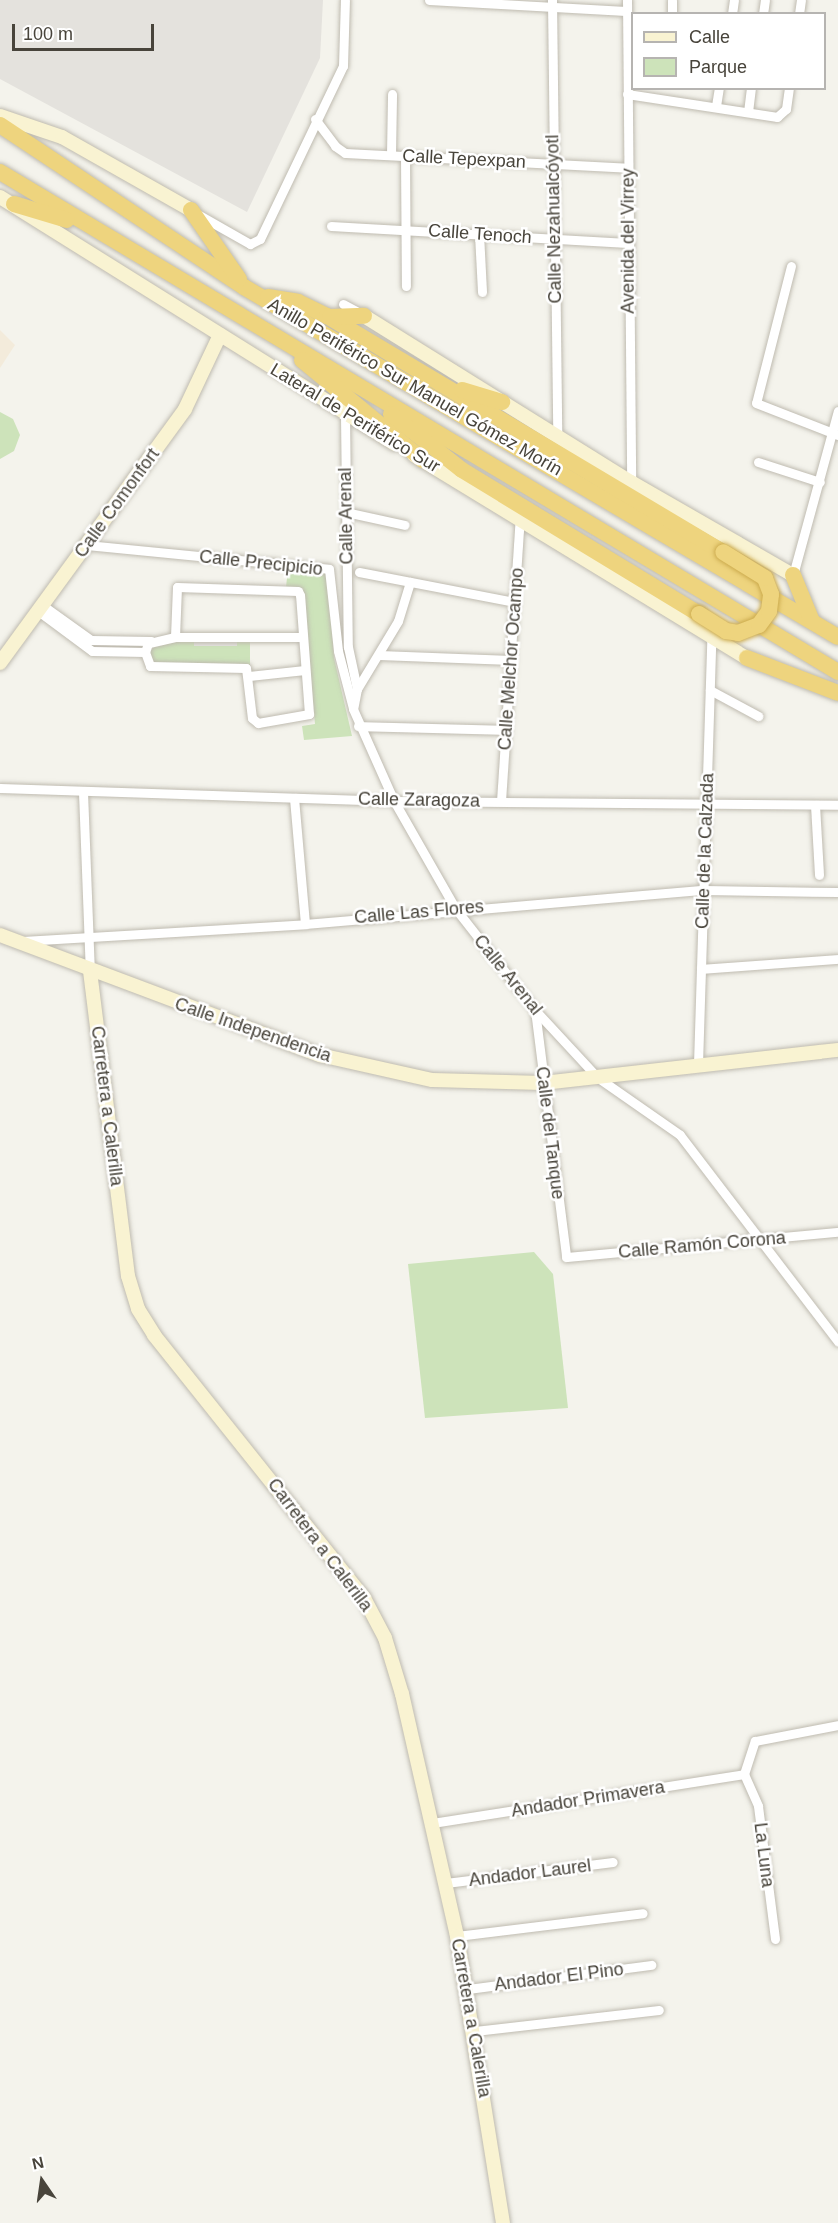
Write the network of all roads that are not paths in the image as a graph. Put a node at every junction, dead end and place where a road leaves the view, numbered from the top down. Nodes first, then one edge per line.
1 (345, 0) edge
2 (429, 0) edge
3 (627, 0) edge
4 (552, 4) edge
5 (626, 11) junction
6 (673, 90) edge
7 (719, 90) edge
8 (751, 90) edge
9 (788, 90) edge
10 (392, 94) dead end
11 (627, 94) junction
12 (674, 100) junction
13 (716, 106) junction
14 (748, 112) junction
15 (0, 116) edge
16 (315, 119) junction
17 (0, 125) edge
18 (391, 154) junction
19 (405, 155) junction
20 (553, 164) junction
21 (628, 168) junction
22 (0, 172) edge
23 (7, 200) edge
24 (191, 210) junction
25 (331, 226) dead end
26 (93, 227) junction
27 (406, 230) junction
28 (479, 234) junction
29 (553, 239) junction
30 (628, 243) junction
31 (791, 266) dead end
32 (406, 286) dead end
33 (244, 287) junction
34 (482, 292) dead end
35 (261, 297) junction
36 (343, 304) dead end
37 (364, 316) junction
38 (330, 317) junction
39 (262, 327) junction
40 (220, 335) junction
41 (335, 370) junction
42 (439, 383) junction
43 (502, 402) junction
44 (838, 411) edge
45 (345, 415) junction
46 (835, 434) edge
47 (557, 437) junction
48 (423, 460) junction
49 (758, 462) dead end
50 (631, 482) junction
51 (820, 482) junction
52 (346, 512) junction
53 (520, 517) junction
54 (405, 525) dead end
55 (86, 545) junction
56 (359, 572) dead end
57 (793, 575) junction
58 (410, 582) junction
59 (515, 602) junction
60 (40, 608) junction
61 (812, 621) junction
62 (175, 637) junction
63 (303, 637) junction
64 (838, 637) edge
65 (711, 639) junction
66 (151, 641) junction
67 (145, 652) junction
68 (379, 655) junction
69 (747, 658) joint
70 (511, 660) junction
71 (0, 663) edge
72 (305, 670) junction
73 (838, 672) edge
74 (249, 676) junction
75 (357, 689) junction
76 (710, 690) junction
77 (838, 693) edge
78 (353, 709) junction
79 (758, 716) dead end
80 (358, 726) junction
81 (506, 730) junction
82 (0, 788) edge
83 (83, 792) junction
84 (294, 798) junction
85 (394, 801) junction
86 (501, 801) junction
87 (706, 803) junction
88 (815, 805) junction
89 (838, 805) edge
90 (819, 875) dead end
91 (704, 890) junction
92 (838, 892) edge
93 (455, 908) junction
94 (305, 924) junction
95 (0, 935) edge
96 (88, 936) junction
97 (7, 943) edge
98 (838, 959) edge
99 (701, 969) junction
100 (90, 971) junction
101 (535, 1010) junction
102 (838, 1050) edge
103 (698, 1064) junction
104 (597, 1077) junction
105 (543, 1083) junction
106 (838, 1232) edge
107 (762, 1239) junction
108 (566, 1257) joint
109 (838, 1342) edge
110 (838, 1725) edge
111 (744, 1773) junction
112 (432, 1823) junction
113 (614, 1862) dead end
114 (446, 1883) junction
115 (643, 1913) dead end
116 (458, 1936) junction
117 (775, 1939) dead end
118 (651, 1965) dead end
119 (468, 1989) junction
120 (659, 2010) dead end
121 (475, 2031) junction
122 (503, 2223) edge

1 - 16 street
2 - 4 street
3 - 5 street, Avenida del Virrey
4 - 5 street
4 - 20 street, Calle Nezahualcóyotl
5 - 11 street, Avenida del Virrey
6 - 12 street
7 - 13 street
8 - 14 street
9 - 14 street
10 - 18 street
11 - 12 street
11 - 21 street, Avenida del Virrey
12 - 13 street
13 - 14 street
15 - 24 street
16 - 18 street, Calle Tepexpan
16 - 24 street
17 - 33 highway, Anillo Periférico Sur Manuel Gómez Morín
18 - 19 street, Calle Tepexpan
19 - 20 street, Calle Tepexpan
19 - 27 street
20 - 21 street, Calle Tepexpan
20 - 29 street, Calle Nezahualcóyotl
21 - 30 street, Avenida del Virrey
22 - 26 highway, Anillo Periférico Sur Manuel Gómez Morín
23 - 26 highway
23 - 40 street, Lateral de Periférico Sur
24 - 33 highway
25 - 27 street, Calle Tenoch
26 - 39 highway, Anillo Periférico Sur Manuel Gómez Morín
27 - 28 street, Calle Tenoch
27 - 32 street
28 - 29 street, Calle Tenoch
28 - 34 street
29 - 30 street, Calle Tenoch
29 - 47 street, Calle Nezahualcóyotl
30 - 50 street, Avenida del Virrey
31 - 46 street
33 - 35 highway, Anillo Periférico Sur Manuel Gómez Morín
35 - 38 highway
35 - 61 highway, Anillo Periférico Sur Manuel Gómez Morín
36 - 37 street
37 - 38 highway
37 - 43 street
38 - 42 highway
39 - 41 highway, Anillo Periférico Sur Manuel Gómez Morín
39 - 48 highway
40 - 45 street, Lateral de Periférico Sur
40 - 55 street, Calle Comonfort
41 - 42 highway, bridge
41 - 73 highway, Anillo Periférico Sur Manuel Gómez Morín
42 - 43 highway
43 - 47 street
44 - 46 street
45 - 48 street, Lateral de Periférico Sur
45 - 52 street, Calle Arenal
46 - 51 street
47 - 50 street
48 - 53 street, Lateral de Periférico Sur
49 - 51 street
50 - 57 street
51 - 57 street
52 - 54 street
52 - 75 street, Calle Arenal
53 - 59 street, Calle Melchor Ocampo
53 - 65 street, Lateral de Periférico Sur
55 - 60 street, Calle Comonfort
55 - 78 street, Calle Precipicio
56 - 58 street
57 - 61 highway
58 - 59 street
58 - 68 street
59 - 70 street, Calle Melchor Ocampo
60 - 66 street
60 - 67 street
60 - 71 street, Calle Comonfort
61 - 64 highway, Anillo Periférico Sur Manuel Gómez Morín
62 - 63 street
62 - 63 street
62 - 66 street
63 - 72 street
65 - 69 street, Lateral de Periférico Sur
65 - 76 street, Calle de la Calzada
66 - 67 street
67 - 74 street
68 - 70 street
68 - 75 street
69 - 77 highway
70 - 81 street, Calle Melchor Ocampo
72 - 74 street
72 - 74 street
75 - 78 street, Calle Arenal
76 - 79 street
76 - 87 street, Calle de la Calzada
78 - 80 street, Calle Arenal
80 - 81 street
80 - 85 street, Calle Arenal
81 - 86 street, Calle Melchor Ocampo
82 - 83 street, Calle Zaragoza
83 - 84 street, Calle Zaragoza
83 - 96 street
84 - 85 street, Calle Zaragoza
84 - 94 street
85 - 86 street, Calle Zaragoza
85 - 93 street, Calle Arenal
86 - 87 street, Calle Zaragoza
87 - 88 street, Calle Zaragoza
87 - 91 street, Calle de la Calzada
88 - 89 street, Calle Zaragoza
88 - 90 street
91 - 92 street, Calle Las Flores
91 - 93 street, Calle Las Flores
91 - 99 street, Calle de la Calzada
93 - 94 street, Calle Las Flores
93 - 101 street, Calle Arenal
94 - 96 street, Calle Las Flores
95 - 97 street, Calle Independencia
96 - 97 street, Calle Las Flores
96 - 100 street
97 - 100 street, Calle Independencia
98 - 99 street
99 - 103 street, Calle de la Calzada
100 - 105 street, Calle Independencia
100 - 112 street, Carretera a Calerilla
101 - 104 street, Calle Arenal
101 - 105 street, Calle del Tanque
102 - 103 street, Calle Independencia
103 - 104 street, Calle Independencia
104 - 105 street, Calle Independencia
104 - 107 street, Calle Arenal
105 - 108 street, Calle del Tanque
106 - 107 street, Calle Ramón Corona
107 - 108 street, Calle Ramón Corona
107 - 109 street, Calle Arenal
110 - 111 street
111 - 112 street, Andador Primavera
111 - 117 street, La Luna
112 - 114 street, Carretera a Calerilla
113 - 114 street, Andador Laurel
114 - 116 street, Carretera a Calerilla
115 - 116 street
116 - 119 street, Carretera a Calerilla
118 - 119 street, Andador El Pino
119 - 121 street, Carretera a Calerilla
120 - 121 street
121 - 122 street, Carretera a Calerilla

